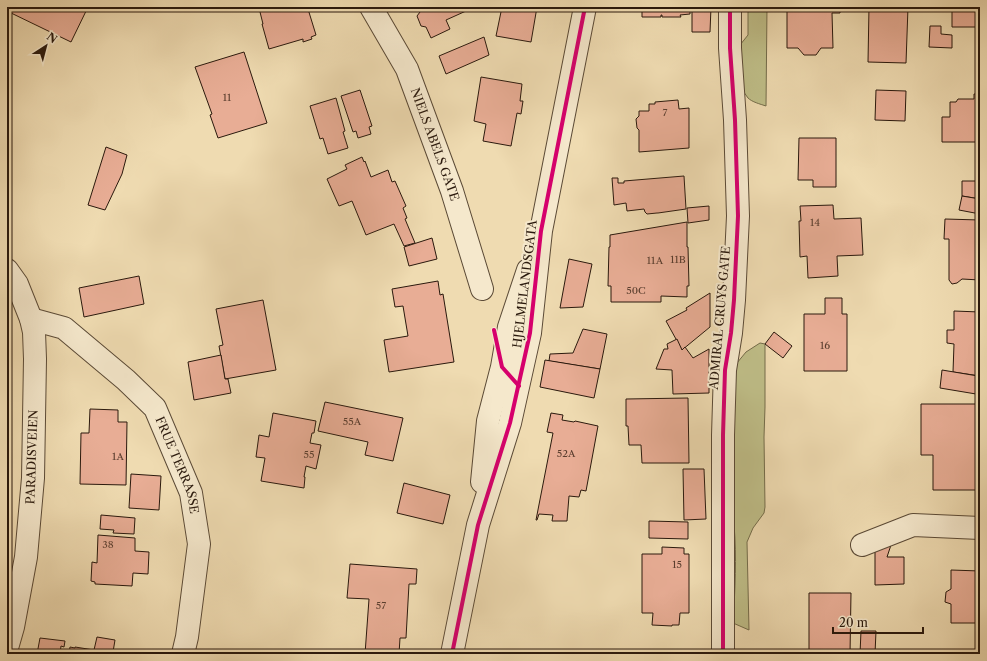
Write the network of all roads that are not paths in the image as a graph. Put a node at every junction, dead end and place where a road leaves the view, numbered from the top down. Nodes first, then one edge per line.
1 (371, 7) edge
2 (585, 7) edge
3 (730, 7) edge
4 (7, 270) edge
5 (482, 289) dead end
6 (31, 319) junction
7 (980, 528) edge
8 (862, 545) dead end
9 (7, 648) edge
10 (183, 654) edge
11 (452, 654) edge
12 (724, 654) edge

1 - 5 street, NIELS ABELS GATE
2 - 11 street, HJELMELANDSGATA
3 - 12 street, ADMIRAL CRUYS GATE
4 - 6 street, PARADISVEIEN
6 - 9 street, PARADISVEIEN
6 - 10 street, FRUE TERRASSE
7 - 8 street

